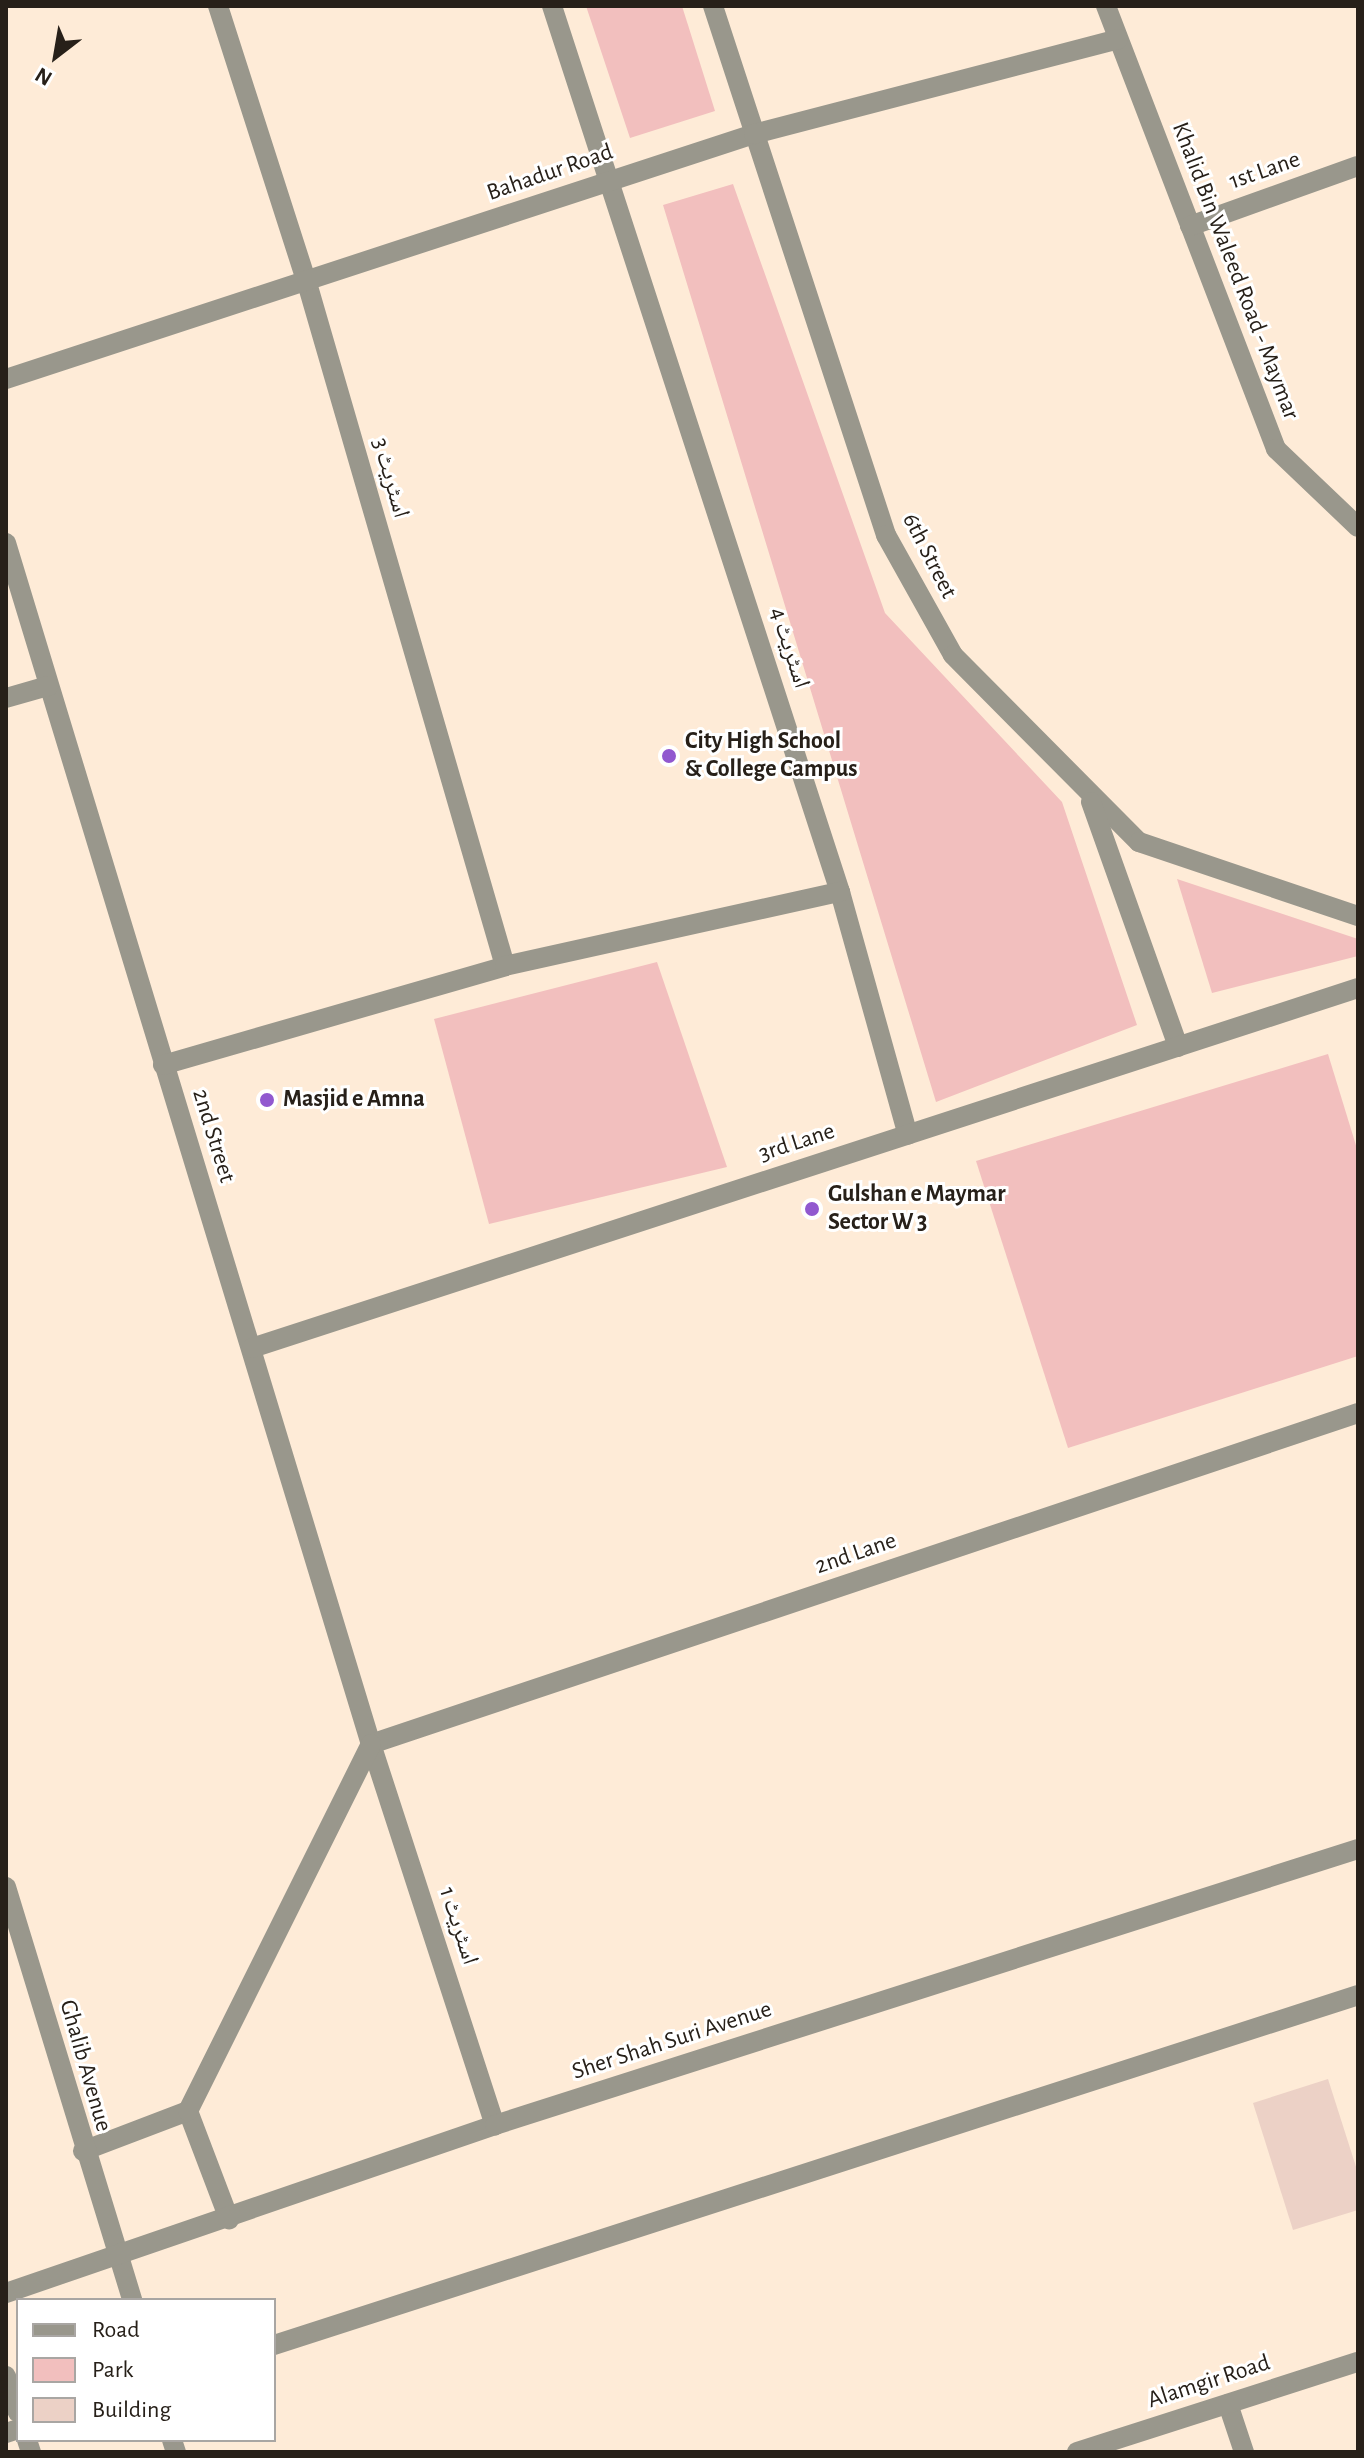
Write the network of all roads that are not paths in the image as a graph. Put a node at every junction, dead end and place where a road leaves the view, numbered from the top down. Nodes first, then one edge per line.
1 (218, 6) edge
2 (552, 6) edge
3 (713, 6) edge
4 (1106, 6) edge
5 (1118, 39) junction
6 (754, 134) junction
7 (1358, 166) edge
8 (612, 179) junction
9 (1190, 226) junction
10 (307, 283) junction
11 (6, 379) edge
12 (1358, 527) edge
13 (6, 543) edge
14 (48, 686) junction
15 (6, 698) edge
16 (1089, 796) junction
17 (840, 892) junction
18 (1358, 916) edge
19 (505, 966) junction
20 (1356, 995) edge
21 (1178, 1047) junction
22 (163, 1065) junction
23 (908, 1135) junction
24 (252, 1348) junction
25 (1358, 1413) edge
26 (371, 1744) junction
27 (1358, 1849) edge
28 (6, 1887) edge
29 (1358, 1995) edge
30 (188, 2111) junction
31 (495, 2125) junction
32 (83, 2151) junction
33 (229, 2219) junction
34 (120, 2257) junction
35 (6, 2293) edge
36 (131, 2298) edge
37 (276, 2344) edge
38 (1358, 2362) edge
39 (6, 2376) edge
40 (1228, 2404) junction
41 (16, 2406) edge
42 (1077, 2452) edge
43 (1244, 2452) edge

1 - 10 street, اسٹریٹ 3
2 - 8 street, اسٹریٹ 4
3 - 6 street, 6th Street
4 - 5 street, Khalid Bin Waleed Road - Maymar
5 - 6 street, Bahadur Road
5 - 9 street, Khalid Bin Waleed Road - Maymar
6 - 8 street, Bahadur Road
6 - 16 street, 6th Street
7 - 9 street, 1st Lane
8 - 10 street, Bahadur Road
8 - 17 street, اسٹریٹ 4
9 - 12 street, Khalid Bin Waleed Road - Maymar
10 - 11 street, Bahadur Road
10 - 19 street, اسٹریٹ 3
13 - 14 street, 2nd Street
14 - 15 street
14 - 22 street, 2nd Street
16 - 18 street, 6th Street
16 - 21 street
17 - 19 street
17 - 23 street, اسٹریٹ 4
19 - 22 street
20 - 21 street, 3rd Lane
21 - 23 street, 3rd Lane
22 - 24 street, 2nd Street
23 - 24 street, 3rd Lane
24 - 26 street, 2nd Street
25 - 26 street, 2nd Lane
26 - 30 street
26 - 31 street, اسٹریٹ 1
27 - 31 street, Sher Shah Suri Avenue
28 - 32 street, Ghalib Avenue
29 - 37 street
30 - 32 street
30 - 33 street
31 - 33 street, Sher Shah Suri Avenue
32 - 34 street, Ghalib Avenue
33 - 34 street, Sher Shah Suri Avenue
34 - 35 street, Sher Shah Suri Avenue
34 - 36 street, Ghalib Avenue
38 - 40 street, Alamgir Road
39 - 41 street
40 - 42 street, Alamgir Road
40 - 43 street

